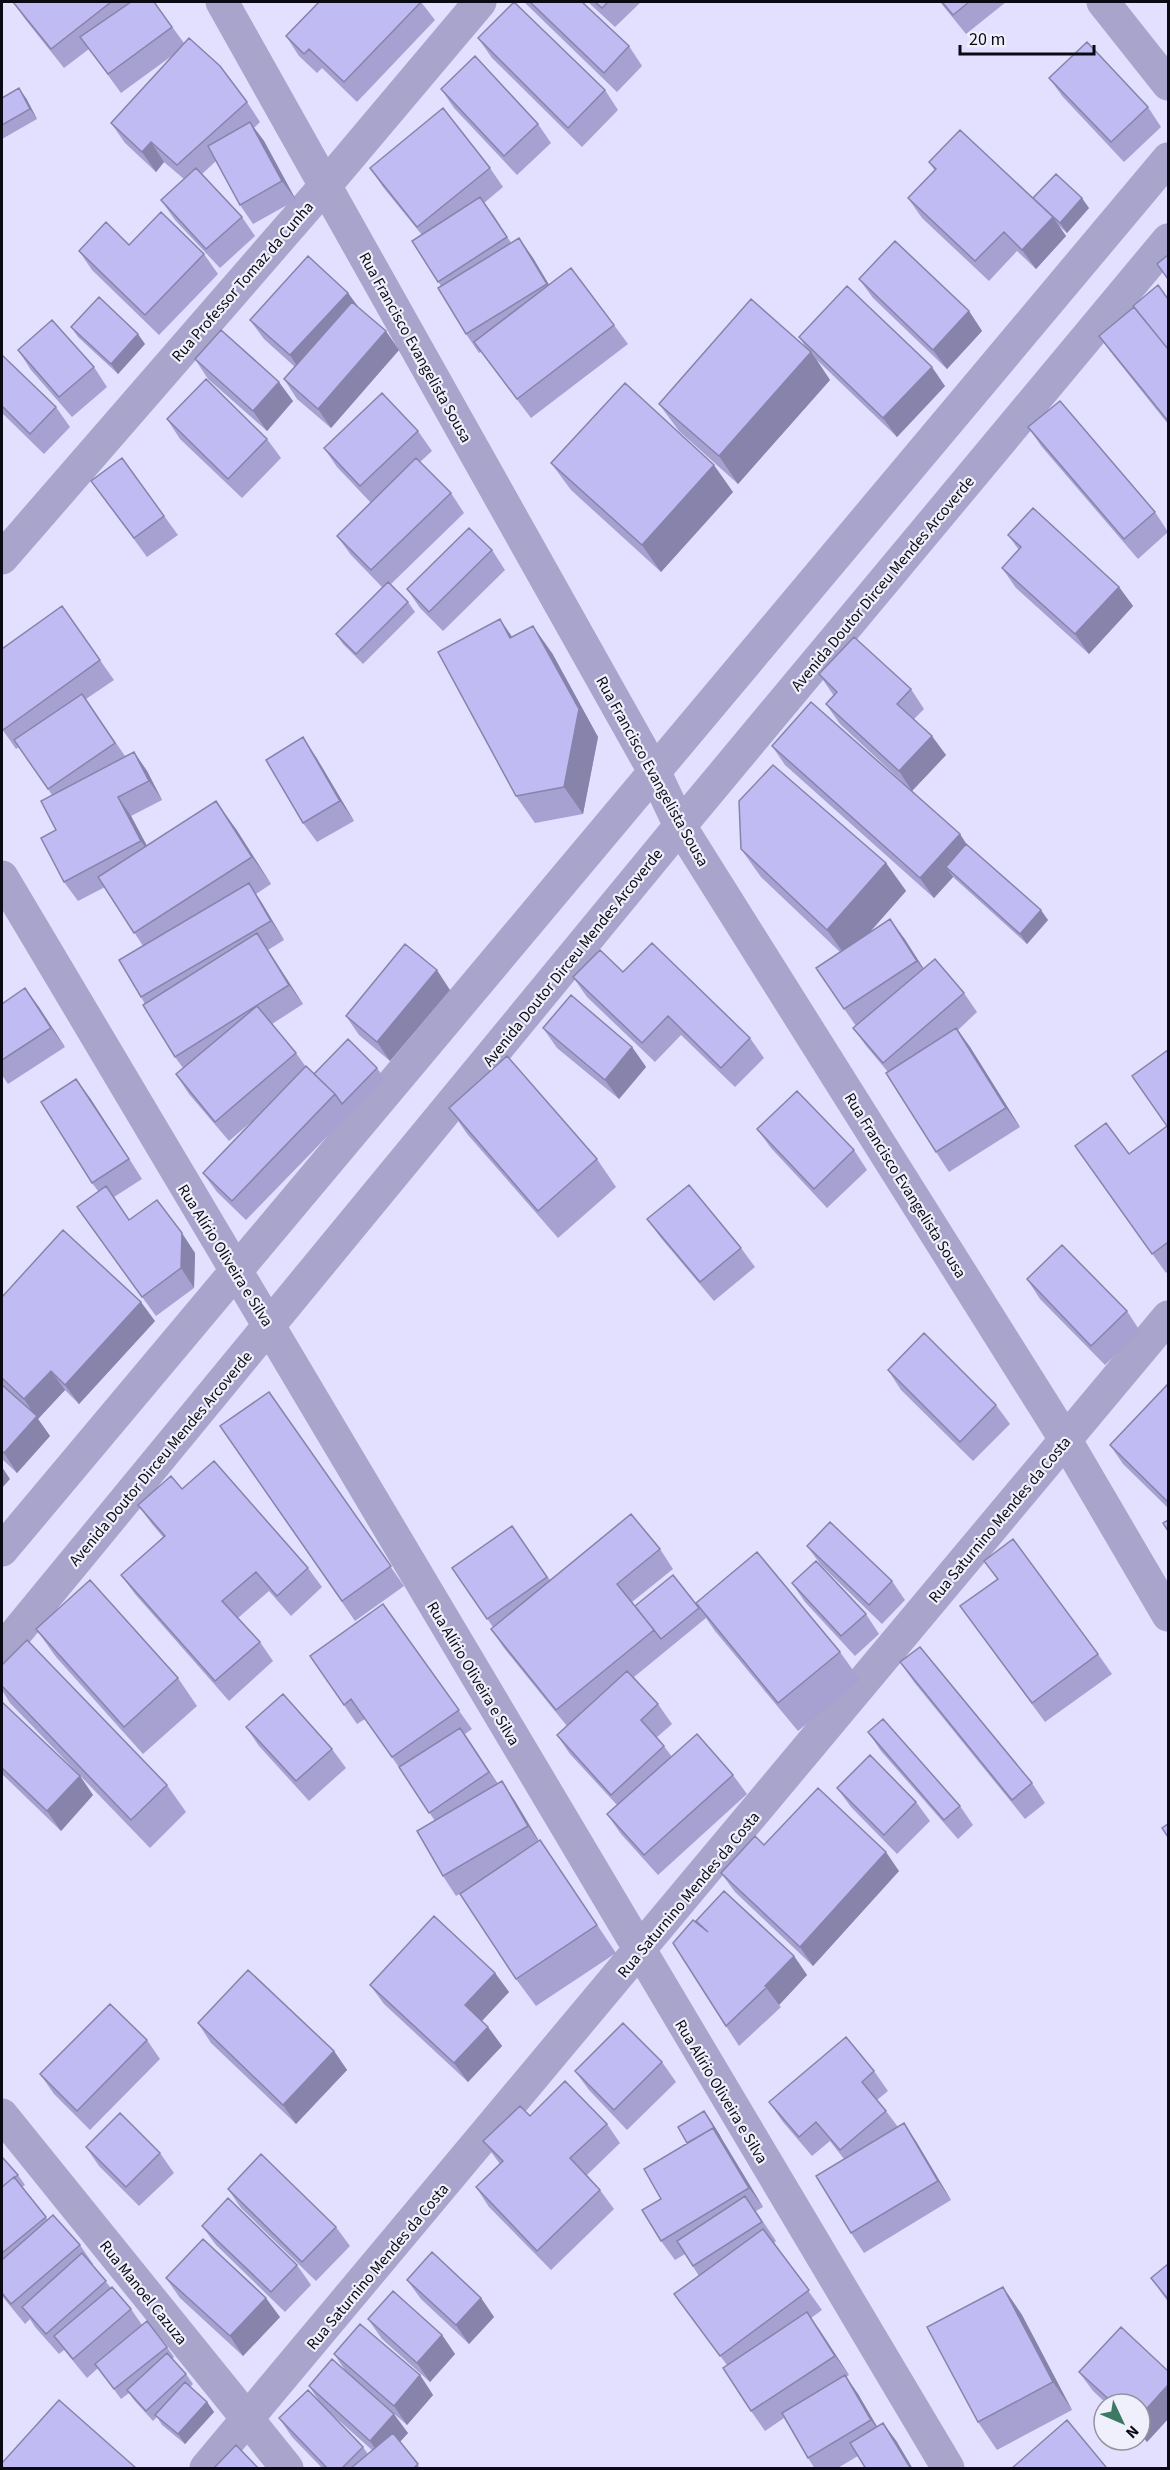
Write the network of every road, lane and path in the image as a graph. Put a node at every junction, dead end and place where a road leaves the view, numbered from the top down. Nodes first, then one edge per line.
1 (222, 2) edge
2 (480, 2) edge
3 (1103, 2) edge
4 (1168, 84) edge
5 (1168, 159) edge
6 (325, 186) junction
7 (1168, 240) edge
8 (2, 558) edge
9 (655, 773) junction
10 (680, 826) junction
11 (2, 877) edge
12 (234, 1271) junction
13 (1168, 1317) edge
14 (269, 1325) junction
15 (1065, 1439) junction
16 (2, 1550) edge
17 (1168, 1615) edge
18 (2, 1650) edge
19 (640, 1953) junction
20 (2, 2115) edge
21 (247, 2420) junction
22 (206, 2469) edge
23 (286, 2469) edge
24 (948, 2469) edge

1 - 6 street, Rua Francisco Evangelista Sousa
2 - 6 street, Rua Professor Tomaz da Cunha
3 - 4 street
5 - 9 street
6 - 8 street, Rua Professor Tomaz da Cunha
6 - 9 street, Rua Francisco Evangelista Sousa
7 - 10 street, Avenida Doutor Dirceu Mendes Arcoverde
9 - 10 street, Rua Francisco Evangelista Sousa
9 - 12 street
10 - 14 street, Avenida Doutor Dirceu Mendes Arcoverde
10 - 15 street, Rua Francisco Evangelista Sousa
11 - 12 street, Rua Alírio Oliveira e Silva
12 - 14 street, Rua Alírio Oliveira e Silva
12 - 16 street
13 - 15 street, Rua Saturnino Mendes da Costa
14 - 18 street, Avenida Doutor Dirceu Mendes Arcoverde
14 - 19 street, Rua Alírio Oliveira e Silva
15 - 17 street, Rua Francisco Evangelista Sousa
15 - 19 street, Rua Saturnino Mendes da Costa
19 - 21 street, Rua Saturnino Mendes da Costa
19 - 24 street, Rua Alírio Oliveira e Silva
20 - 21 street, Rua Manoel Cazuza
21 - 22 street, Rua Saturnino Mendes da Costa
21 - 23 street, Rua Manoel Cazuza

